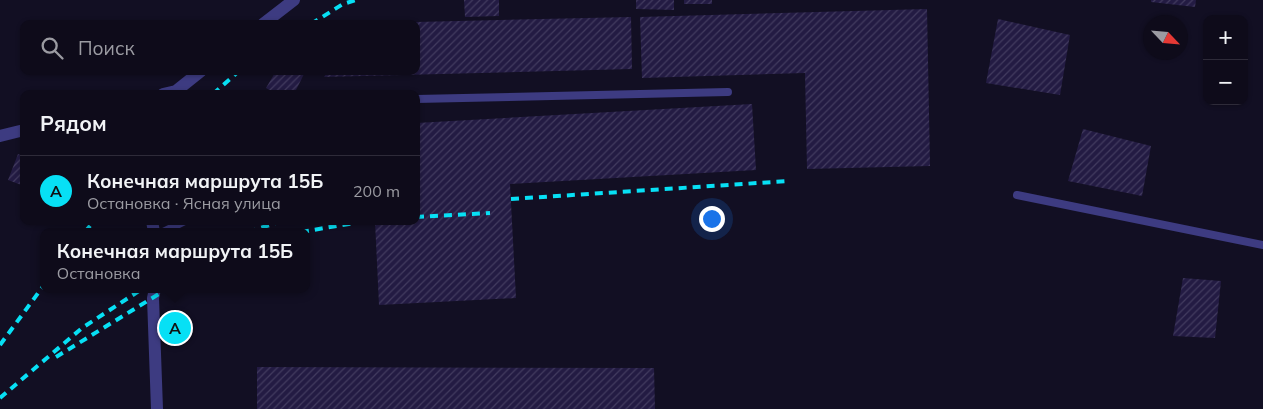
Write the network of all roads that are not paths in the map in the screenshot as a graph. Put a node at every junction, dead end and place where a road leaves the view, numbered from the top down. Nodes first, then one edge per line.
1 (294, 0) edge
2 (268, 20) edge
3 (196, 75) edge
4 (177, 90) edge
5 (728, 92) dead end
6 (420, 99) edge
7 (20, 131) edge
8 (0, 137) edge
9 (1016, 195) dead end
10 (1263, 245) edge
11 (154, 293) edge
12 (157, 409) edge

1 - 2 street
3 - 4 street
5 - 6 lane
7 - 8 street
9 - 10 lane
11 - 12 street

